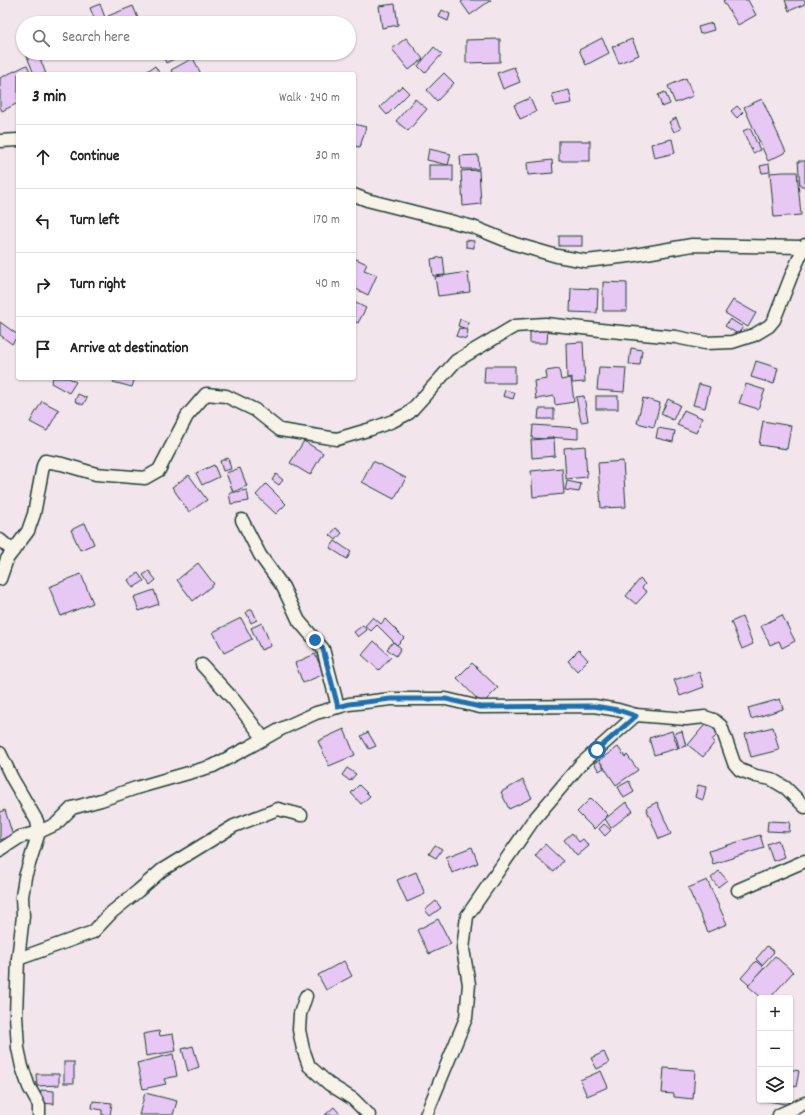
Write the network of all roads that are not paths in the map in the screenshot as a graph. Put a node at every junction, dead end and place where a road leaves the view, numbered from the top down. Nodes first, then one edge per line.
1 (16, 140) edge
2 (0, 141) edge
3 (356, 196) edge
4 (804, 246) edge
5 (242, 520) dead end
6 (0, 540) edge
7 (13, 551) junction
8 (0, 579) edge
9 (202, 665) dead end
10 (338, 707) junction
11 (636, 716) junction
12 (264, 739) junction
13 (0, 753) edge
14 (805, 807) edge
15 (301, 815) dead end
16 (39, 832) junction
17 (0, 850) edge
18 (805, 861) edge
19 (738, 890) dead end
20 (18, 959) junction
21 (306, 996) dead end
22 (805, 1103) edge
23 (39, 1115) edge
24 (369, 1115) edge
25 (426, 1115) edge
26 (779, 1115) edge

1 - 2 street
3 - 4 street
4 - 7 street
5 - 10 street
6 - 7 street
7 - 8 street
9 - 12 street
10 - 11 street
10 - 12 street
11 - 14 street
11 - 25 street
12 - 16 street
13 - 16 street
15 - 20 street
16 - 17 street
16 - 20 street
18 - 19 street
20 - 23 street
21 - 24 street
22 - 26 street

